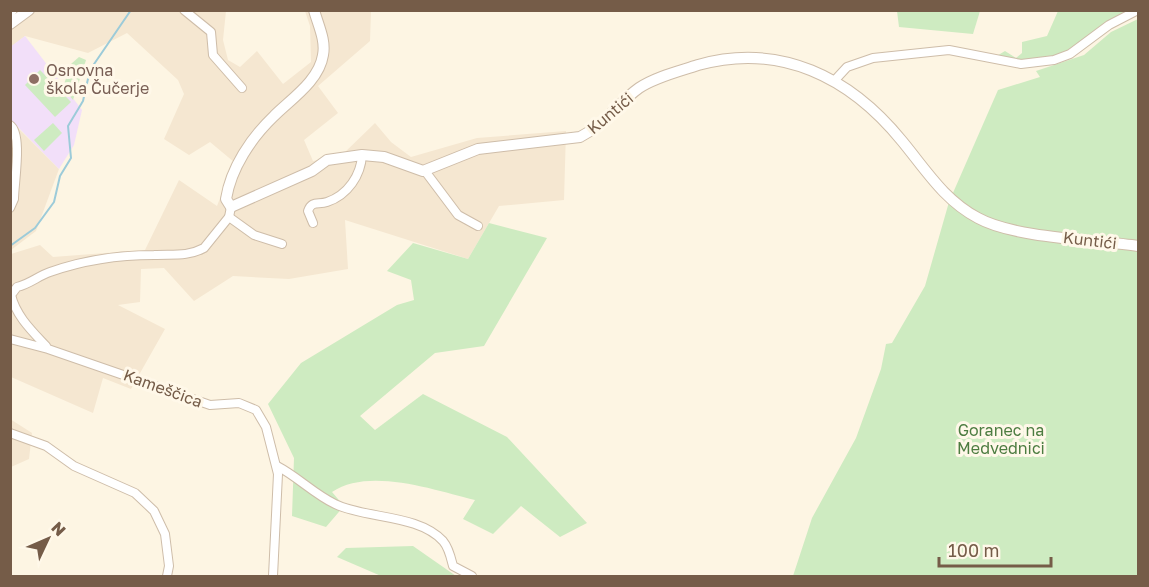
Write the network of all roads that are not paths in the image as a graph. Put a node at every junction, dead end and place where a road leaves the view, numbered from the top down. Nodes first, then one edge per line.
1 (28, 10) edge
2 (184, 10) edge
3 (314, 10) edge
4 (1138, 10) edge
5 (10, 24) edge
6 (835, 80) junction
7 (242, 88) dead end
8 (10, 125) edge
9 (362, 155) junction
10 (425, 171) junction
11 (10, 208) edge
12 (230, 212) junction
13 (313, 223) dead end
14 (478, 226) dead end
15 (282, 244) dead end
16 (1138, 246) edge
17 (10, 339) edge
18 (48, 349) junction
19 (10, 434) edge
20 (277, 466) junction
21 (273, 575) edge
22 (167, 576) edge
23 (472, 576) edge

1 - 5 street
2 - 7 street
3 - 12 street
4 - 6 street
6 - 10 street, Kuntići
6 - 16 street, Kuntići
8 - 11 street
9 - 10 street
9 - 12 street
9 - 13 street
10 - 14 street
12 - 15 street
12 - 18 street, Kameščica
17 - 18 street, Kameščica
18 - 20 street, Kameščica
19 - 22 street
20 - 21 street, Kameščica
20 - 23 street

